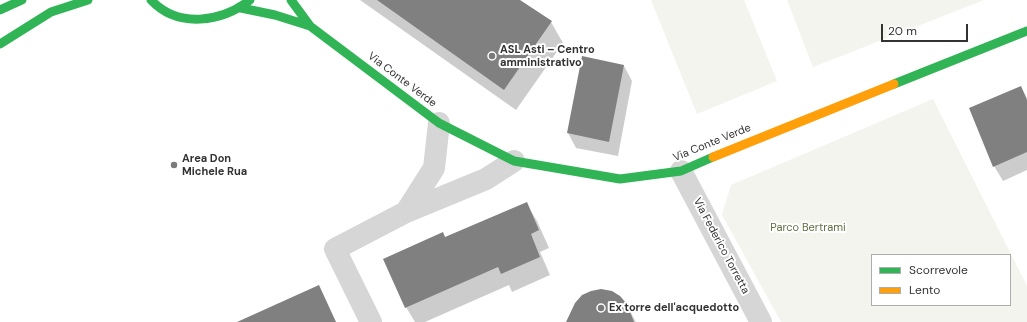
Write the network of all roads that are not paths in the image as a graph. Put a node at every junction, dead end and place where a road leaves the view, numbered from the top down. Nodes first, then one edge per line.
1 (22, 0) edge
2 (88, 0) edge
3 (250, 0) edge
4 (290, 0) edge
5 (149, 1) edge
6 (242, 8) junction
7 (0, 10) edge
8 (310, 26) junction
9 (1027, 31) edge
10 (0, 44) edge
11 (439, 122) junction
12 (514, 161) junction
13 (681, 171) junction
14 (406, 212) junction
15 (370, 322) edge
16 (762, 322) edge

1 - 7 street
2 - 10 street
3 - 6 street
4 - 8 street, Via Conte Verde
5 - 6 street
6 - 8 street, Via Conte Verde
8 - 11 street, Via Conte Verde
9 - 13 street, Via Conte Verde
11 - 12 street, Via Conte Verde
11 - 14 street
12 - 13 street, Via Conte Verde
12 - 14 street
13 - 16 street, Via Federico Torretta
14 - 15 street

